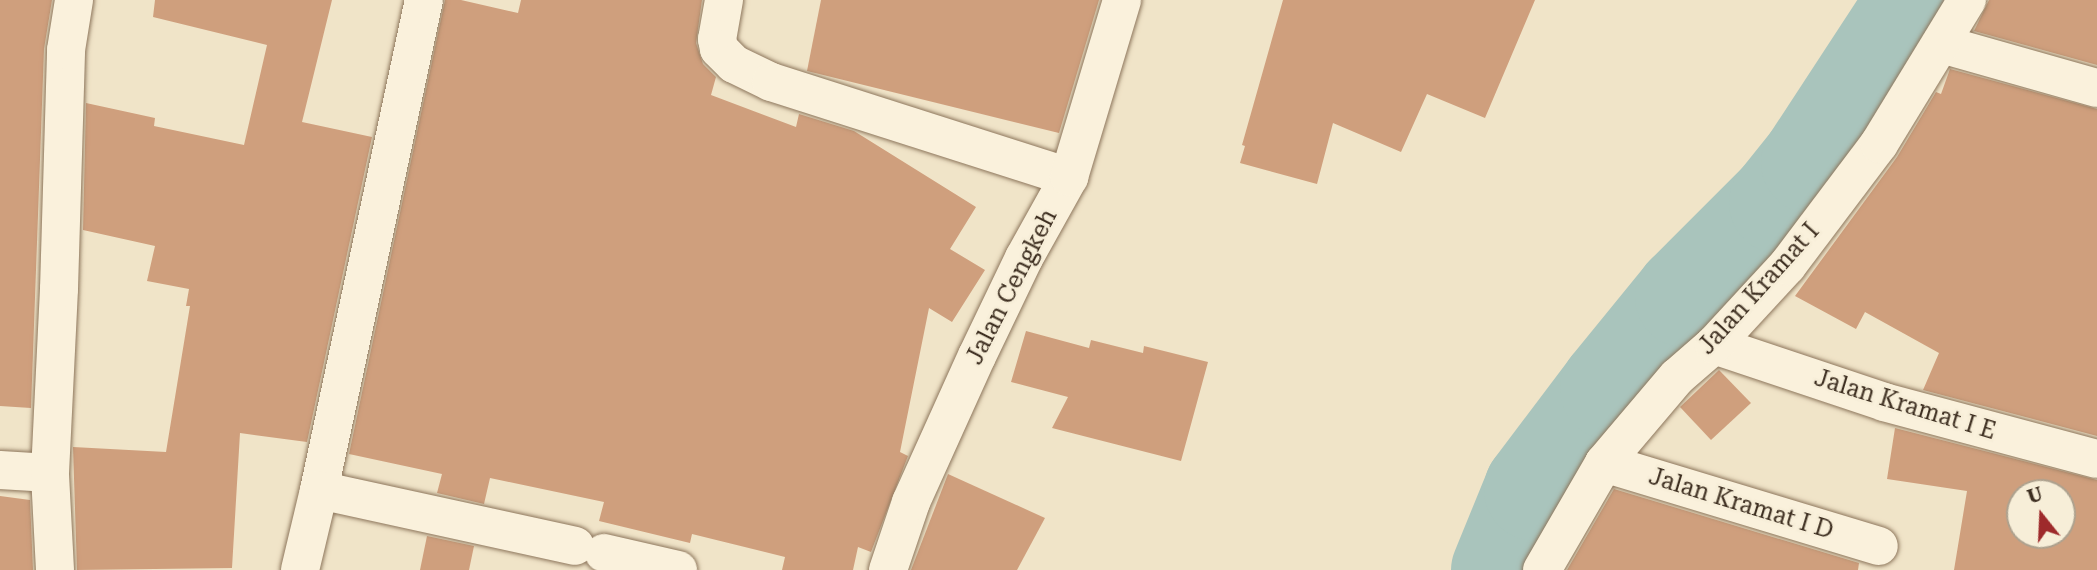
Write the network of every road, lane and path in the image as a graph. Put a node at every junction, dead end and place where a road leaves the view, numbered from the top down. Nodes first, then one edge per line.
1 (74, 0) edge
2 (424, 0) edge
3 (724, 0) edge
4 (1122, 0) edge
5 (1967, 0) edge
6 (1941, 44) junction
7 (2097, 88) edge
8 (1069, 177) junction
9 (1714, 345) junction
10 (2097, 459) edge
11 (1604, 463) junction
12 (0, 470) edge
13 (50, 473) junction
14 (319, 490) junction
15 (1879, 546) dead end
16 (55, 570) edge
17 (300, 570) edge
18 (678, 570) edge
19 (888, 570) edge
20 (1542, 570) edge

1 - 13 street
2 - 14 street
3 - 8 street
4 - 8 street, Jalan Cengkeh
5 - 6 street, Jalan Kramat I
6 - 7 street
6 - 9 street, Jalan Kramat I
8 - 19 street, Jalan Cengkeh
9 - 10 street, Jalan Kramat I E
9 - 11 street, Jalan Kramat I
11 - 15 street, Jalan Kramat I D
11 - 20 street, Jalan Kramat I
12 - 13 street
13 - 16 street
14 - 17 street
14 - 18 street

